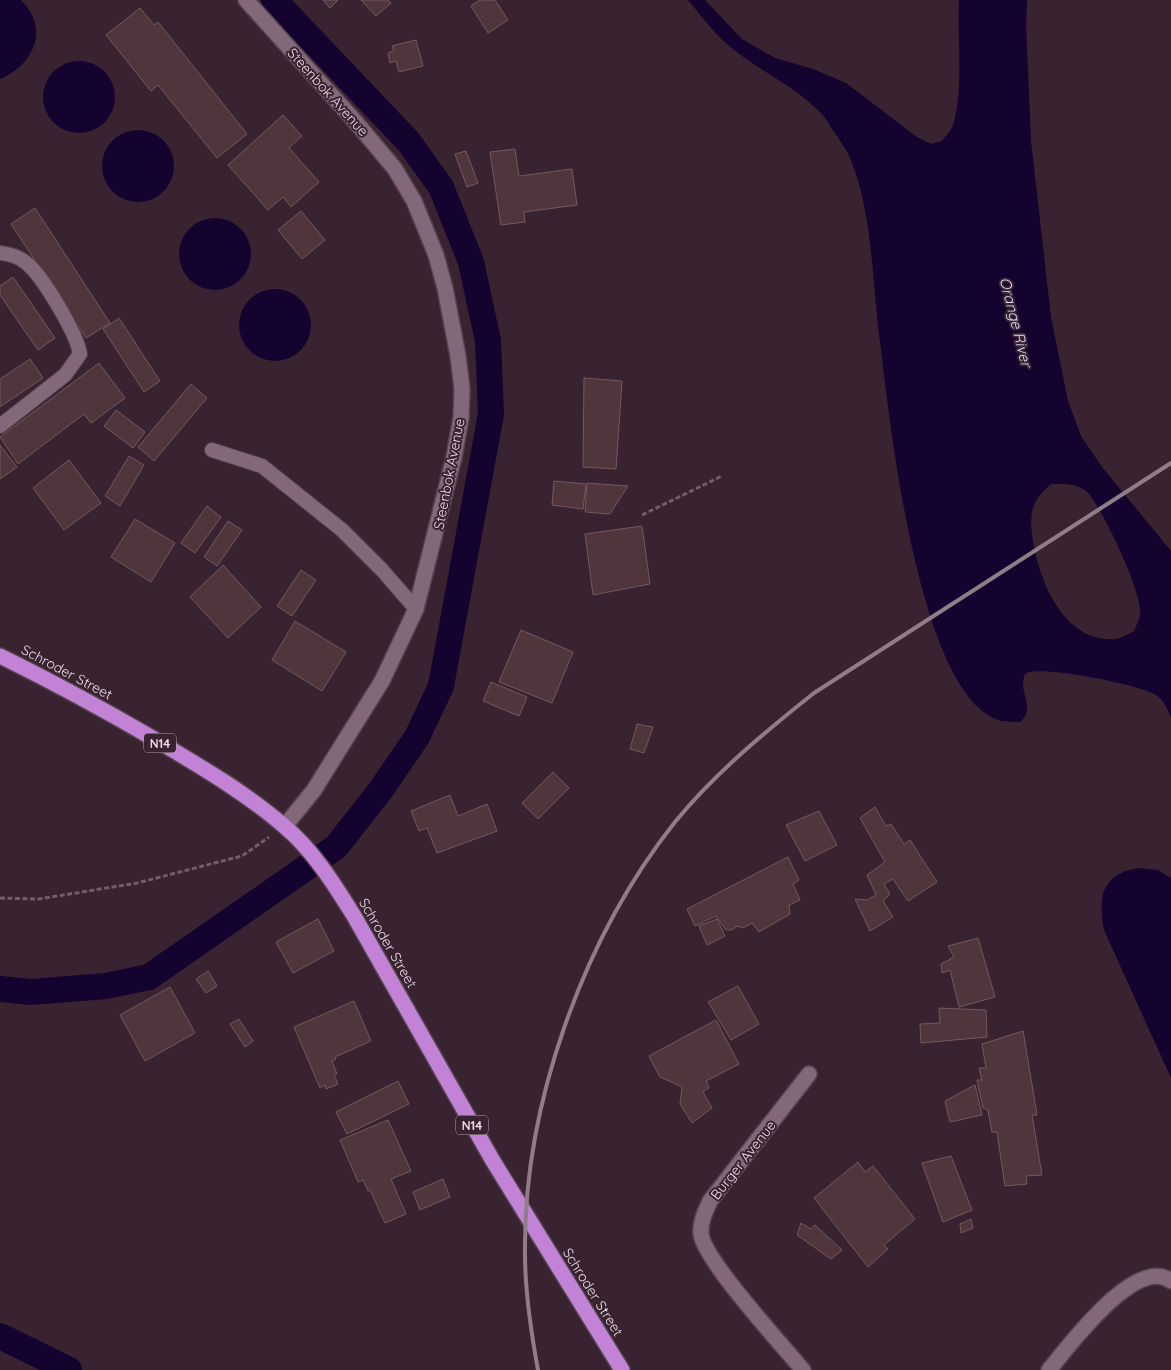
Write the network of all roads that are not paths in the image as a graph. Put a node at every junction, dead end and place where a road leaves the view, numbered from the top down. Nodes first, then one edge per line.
1 (246, 0) edge
2 (0, 253) edge
3 (0, 426) edge
4 (212, 450) dead end
5 (416, 609) junction
6 (0, 656) edge
7 (285, 826) junction
8 (810, 1074) dead end
9 (1171, 1281) edge
10 (622, 1370) edge
11 (803, 1370) edge
12 (1049, 1370) edge

1 - 5 street, Steenbok Avenue
2 - 3 lane
4 - 5 lane
5 - 7 street, Steenbok Avenue
6 - 7 highway, Schroder Street / N14
7 - 10 highway, Schroder Street / N14
8 - 11 street, Burger Avenue
9 - 12 street

